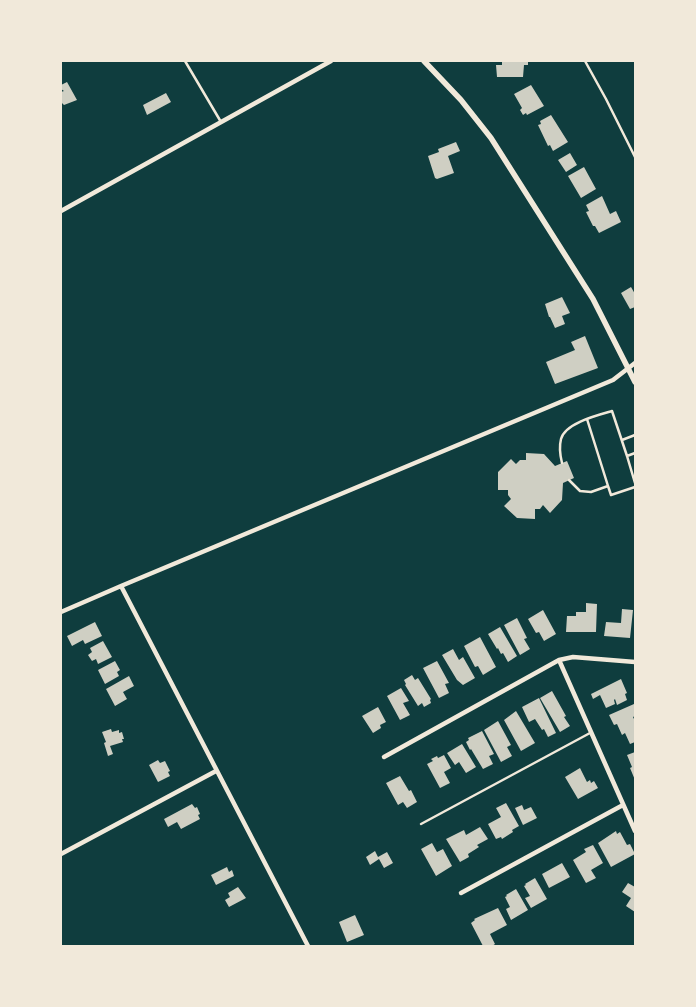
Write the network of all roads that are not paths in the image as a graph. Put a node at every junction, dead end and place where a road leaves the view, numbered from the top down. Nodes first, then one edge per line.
1 (185, 61) edge
2 (331, 61) edge
3 (424, 61) edge
4 (584, 61) edge
5 (222, 123) junction
6 (635, 158) edge
7 (61, 211) edge
8 (635, 363) edge
9 (628, 368) junction
10 (635, 382) edge
11 (588, 419) junction
12 (635, 435) edge
13 (622, 440) junction
14 (635, 453) edge
15 (627, 456) junction
16 (562, 463) dead end
17 (569, 480) dead end
18 (635, 483) edge
19 (608, 486) junction
20 (635, 487) edge
21 (121, 586) junction
22 (61, 612) edge
23 (559, 660) junction
24 (635, 662) edge
25 (590, 733) junction
26 (384, 757) dead end
27 (216, 771) junction
28 (623, 805) junction
29 (421, 824) dead end
30 (635, 831) edge
31 (61, 854) edge
32 (461, 893) dead end
33 (308, 946) edge

1 - 5 lane
2 - 5 street
3 - 9 street
4 - 6 lane
5 - 7 street
8 - 9 street
9 - 10 street
9 - 21 street
11 - 13 lane
11 - 16 lane
11 - 19 lane
12 - 13 lane
13 - 15 lane
14 - 15 lane
15 - 18 lane
17 - 19 lane
19 - 20 lane
21 - 22 street
21 - 27 street
23 - 24 street
23 - 25 street
23 - 26 street
25 - 28 street
25 - 29 lane
27 - 31 street
27 - 33 street
28 - 30 street
28 - 32 street

